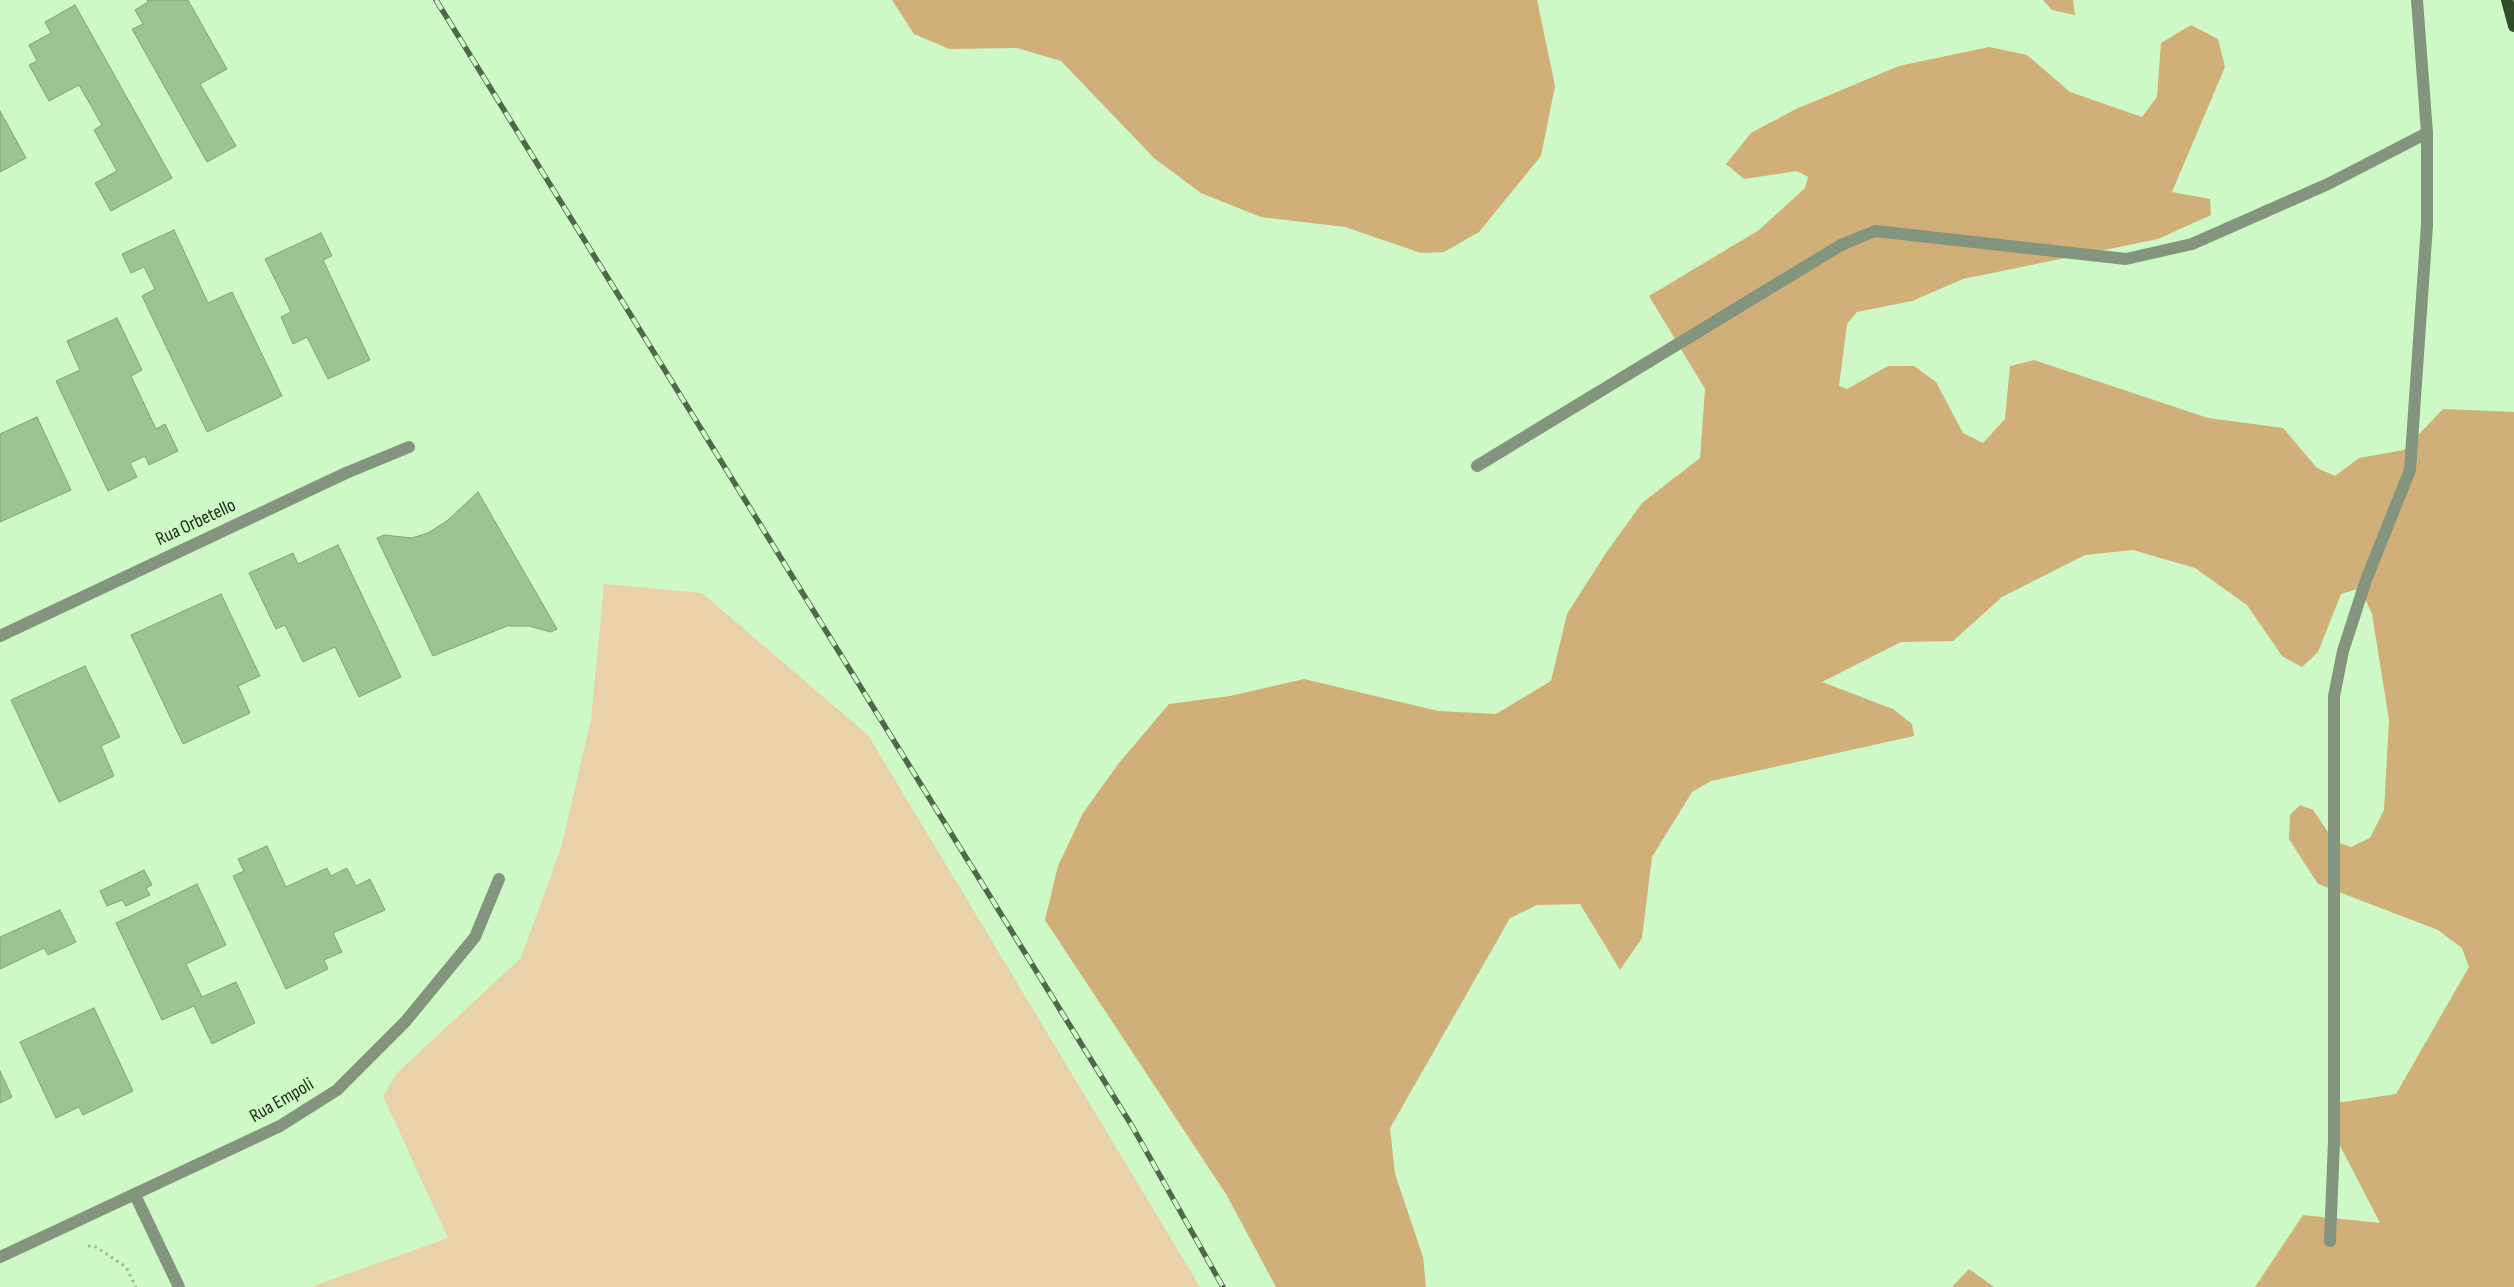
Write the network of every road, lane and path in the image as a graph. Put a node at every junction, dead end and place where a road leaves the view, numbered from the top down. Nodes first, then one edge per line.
1 (2417, 0) edge
2 (2507, 0) edge
3 (2514, 26) edge
4 (2427, 133) junction
5 (409, 447) dead end
6 (1477, 466) dead end
7 (0, 636) edge
8 (499, 879) dead end
9 (135, 1195) junction
10 (2330, 1241) dead end
11 (86, 1246) dead end
12 (0, 1257) edge
13 (136, 1287) edge
14 (179, 1287) edge

1 - 4 street
2 - 3 main road
4 - 6 street
4 - 10 street
5 - 7 street, Rua Orbetello
8 - 9 street, Rua Empoli
9 - 12 street, Rua Empoli
9 - 14 street
11 - 13 path

